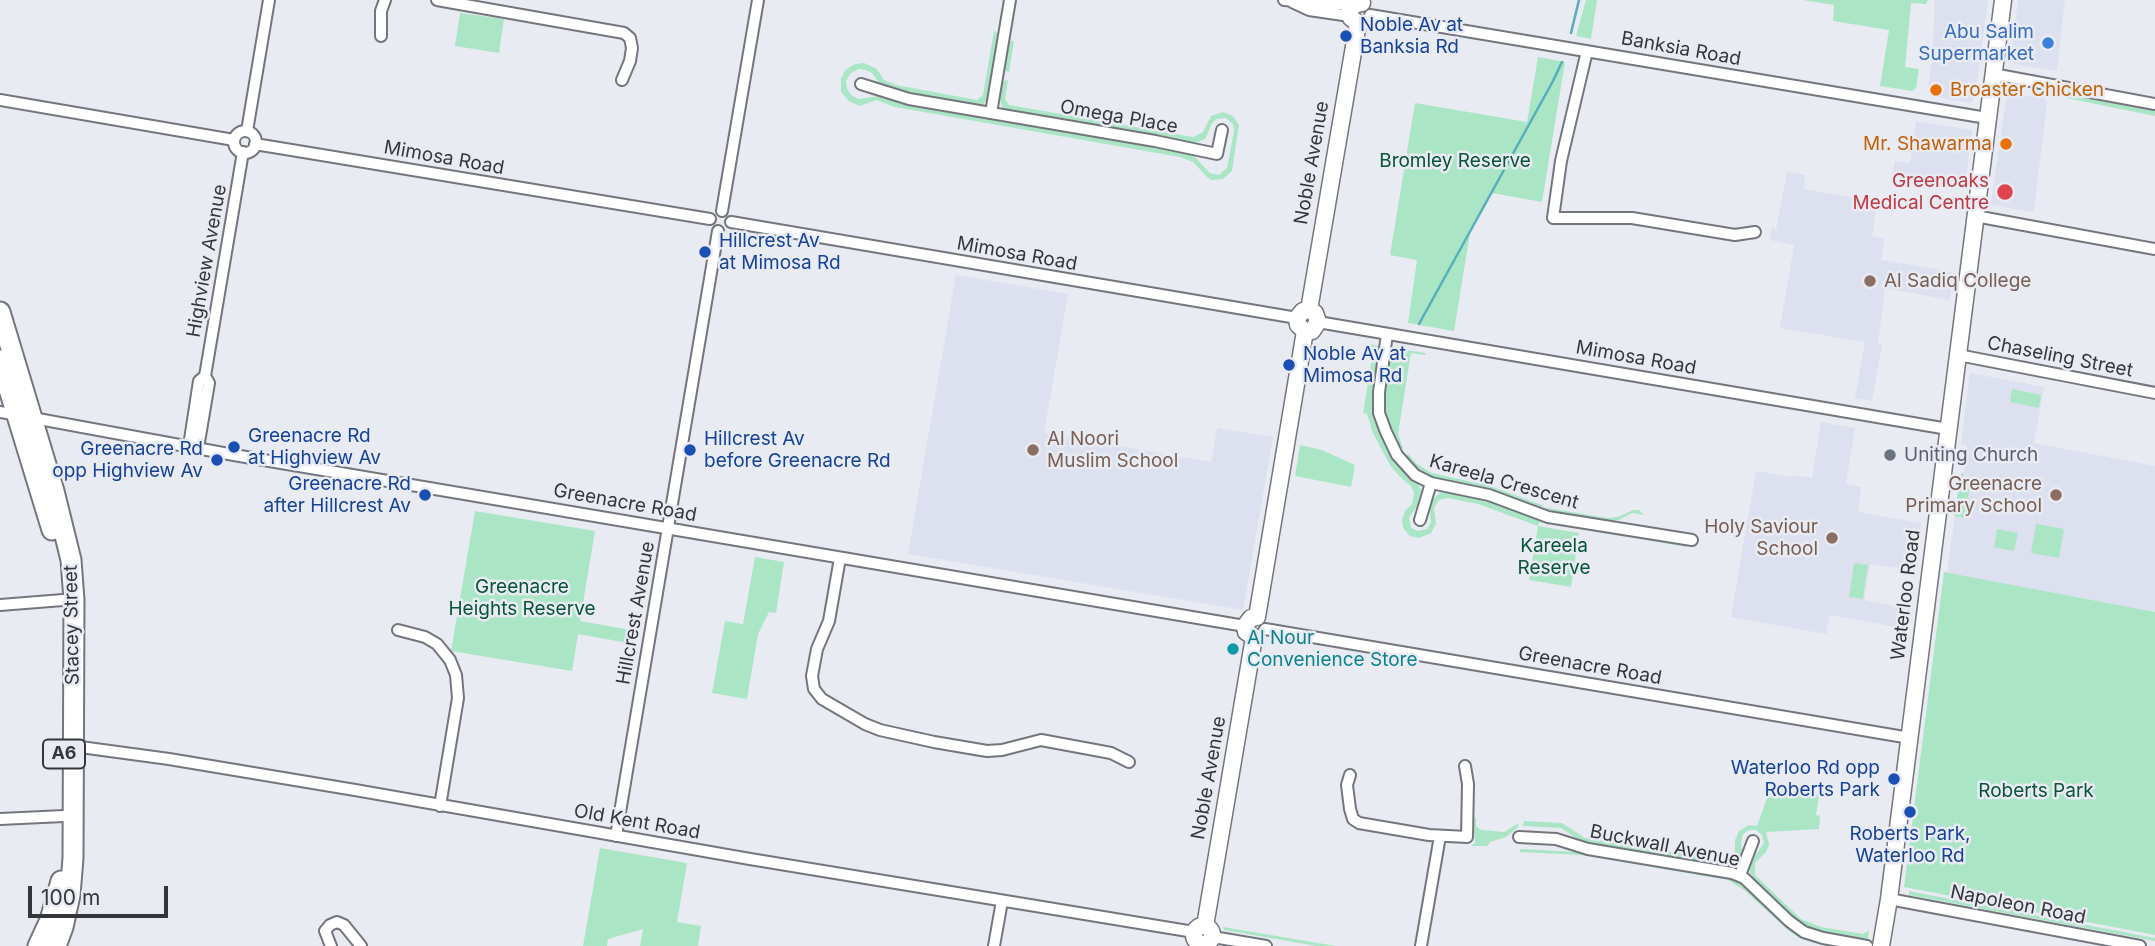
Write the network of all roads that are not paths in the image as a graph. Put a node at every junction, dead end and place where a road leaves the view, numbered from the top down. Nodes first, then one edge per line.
1 (269, 0) edge
2 (385, 0) edge
3 (437, 0) edge
4 (758, 0) edge
5 (1010, 0) edge
6 (2003, 0) edge
7 (1288, 1) edge
8 (504, 6) edge
9 (1359, 10) edge
10 (381, 36) dead end
11 (1587, 51) junction
12 (1993, 74) junction
13 (622, 80) dead end
14 (861, 84) dead end
15 (0, 100) edge
16 (2155, 104) edge
17 (991, 113) junction
18 (1987, 118) junction
19 (1222, 130) dead end
20 (247, 131) junction
21 (234, 140) junction
22 (255, 144) junction
23 (243, 152) junction
24 (722, 211) junction
25 (1975, 216) junction
26 (710, 219) junction
27 (731, 222) junction
28 (718, 231) junction
29 (1755, 232) dead end
30 (2155, 249) edge
31 (0, 312) edge
32 (1308, 321) junction
33 (1387, 334) junction
34 (1958, 355) junction
35 (0, 360) edge
36 (2155, 393) edge
37 (16, 414) edge
38 (1948, 429) junction
39 (194, 447) junction
40 (1431, 483) junction
41 (1420, 520) dead end
42 (668, 529) junction
43 (1692, 540) dead end
44 (840, 558) junction
45 (63, 600) junction
46 (0, 605) edge
47 (1255, 627) junction
48 (398, 630) dead end
49 (1909, 738) junction
50 (73, 746) junction
51 (1129, 762) dead end
52 (1465, 766) dead end
53 (1350, 775) dead end
54 (440, 806) junction
55 (64, 816) junction
56 (0, 819) edge
57 (615, 836) junction
58 (1440, 836) junction
59 (1519, 837) dead end
60 (1753, 841) dead end
61 (1740, 875) junction
62 (1889, 899) junction
63 (1002, 901) junction
64 (1203, 937) edge
65 (38, 946) edge
66 (56, 946) edge
67 (331, 946) edge
68 (361, 946) edge
69 (994, 946) edge
70 (1266, 946) edge
71 (1421, 946) edge
72 (1867, 946) edge
73 (1881, 946) edge
74 (2140, 946) edge

1 - 20 street
2 - 10 street
3 - 8 street
4 - 24 street
5 - 17 street
6 - 12 main road, Waterloo Road
7 - 9 street, Banksia Road
8 - 13 street
9 - 11 street, Banksia Road
9 - 32 main road, Noble Avenue
11 - 18 street, Banksia Road
11 - 29 street
12 - 16 street
12 - 18 main road, Waterloo Road
14 - 17 street, Omega Place
15 - 21 street
17 - 19 street, Omega Place
18 - 25 main road, Waterloo Road
20 - 21 street
20 - 22 street
21 - 23 street
22 - 23 street
22 - 26 street, Mimosa Road
23 - 39 street, Highview Avenue
24 - 26 street
24 - 27 street
25 - 30 street
25 - 34 main road, Waterloo Road
26 - 28 street
27 - 28 street
27 - 32 street, Mimosa Road
28 - 42 street, Hillcrest Avenue
31 - 37 highway, Stacey Street / A6
32 - 33 street, Mimosa Road
32 - 47 main road, Noble Avenue
33 - 38 street, Mimosa Road
33 - 40 street, Kareela Crescent
34 - 36 street, Chaseling Street
34 - 38 main road, Waterloo Road
35 - 37 highway, Stacey Street / A6
37 - 39 street, Greenacre Road
37 - 45 highway, Stacey Street / A6
37 - 50 highway, Stacey Street / A6
38 - 49 main road, Waterloo Road
39 - 42 street, Greenacre Road
40 - 41 street
40 - 43 street, Kareela Crescent
42 - 44 street, Greenacre Road
42 - 57 street, Hillcrest Avenue
44 - 47 street, Greenacre Road
44 - 51 street
45 - 46 street
45 - 55 highway, Stacey Street / A6
47 - 49 street, Greenacre Road
47 - 64 main road, Noble Avenue
48 - 54 street
49 - 62 main road, Waterloo Road
50 - 54 street, Old Kent Road
50 - 66 highway, Stacey Street / A6
52 - 58 street
53 - 58 street
54 - 57 street, Old Kent Road
55 - 56 street
55 - 65 highway, Stacey Street / A6
57 - 63 street, Old Kent Road
58 - 71 street
59 - 61 street, Buckwall Avenue
60 - 61 street
61 - 72 street, Buckwall Avenue
62 - 73 main road, Waterloo Road
62 - 74 street, Napoleon Road
63 - 64 street, Old Kent Road
63 - 69 street
64 - 70 street, Old Kent Road
67 - 68 street

